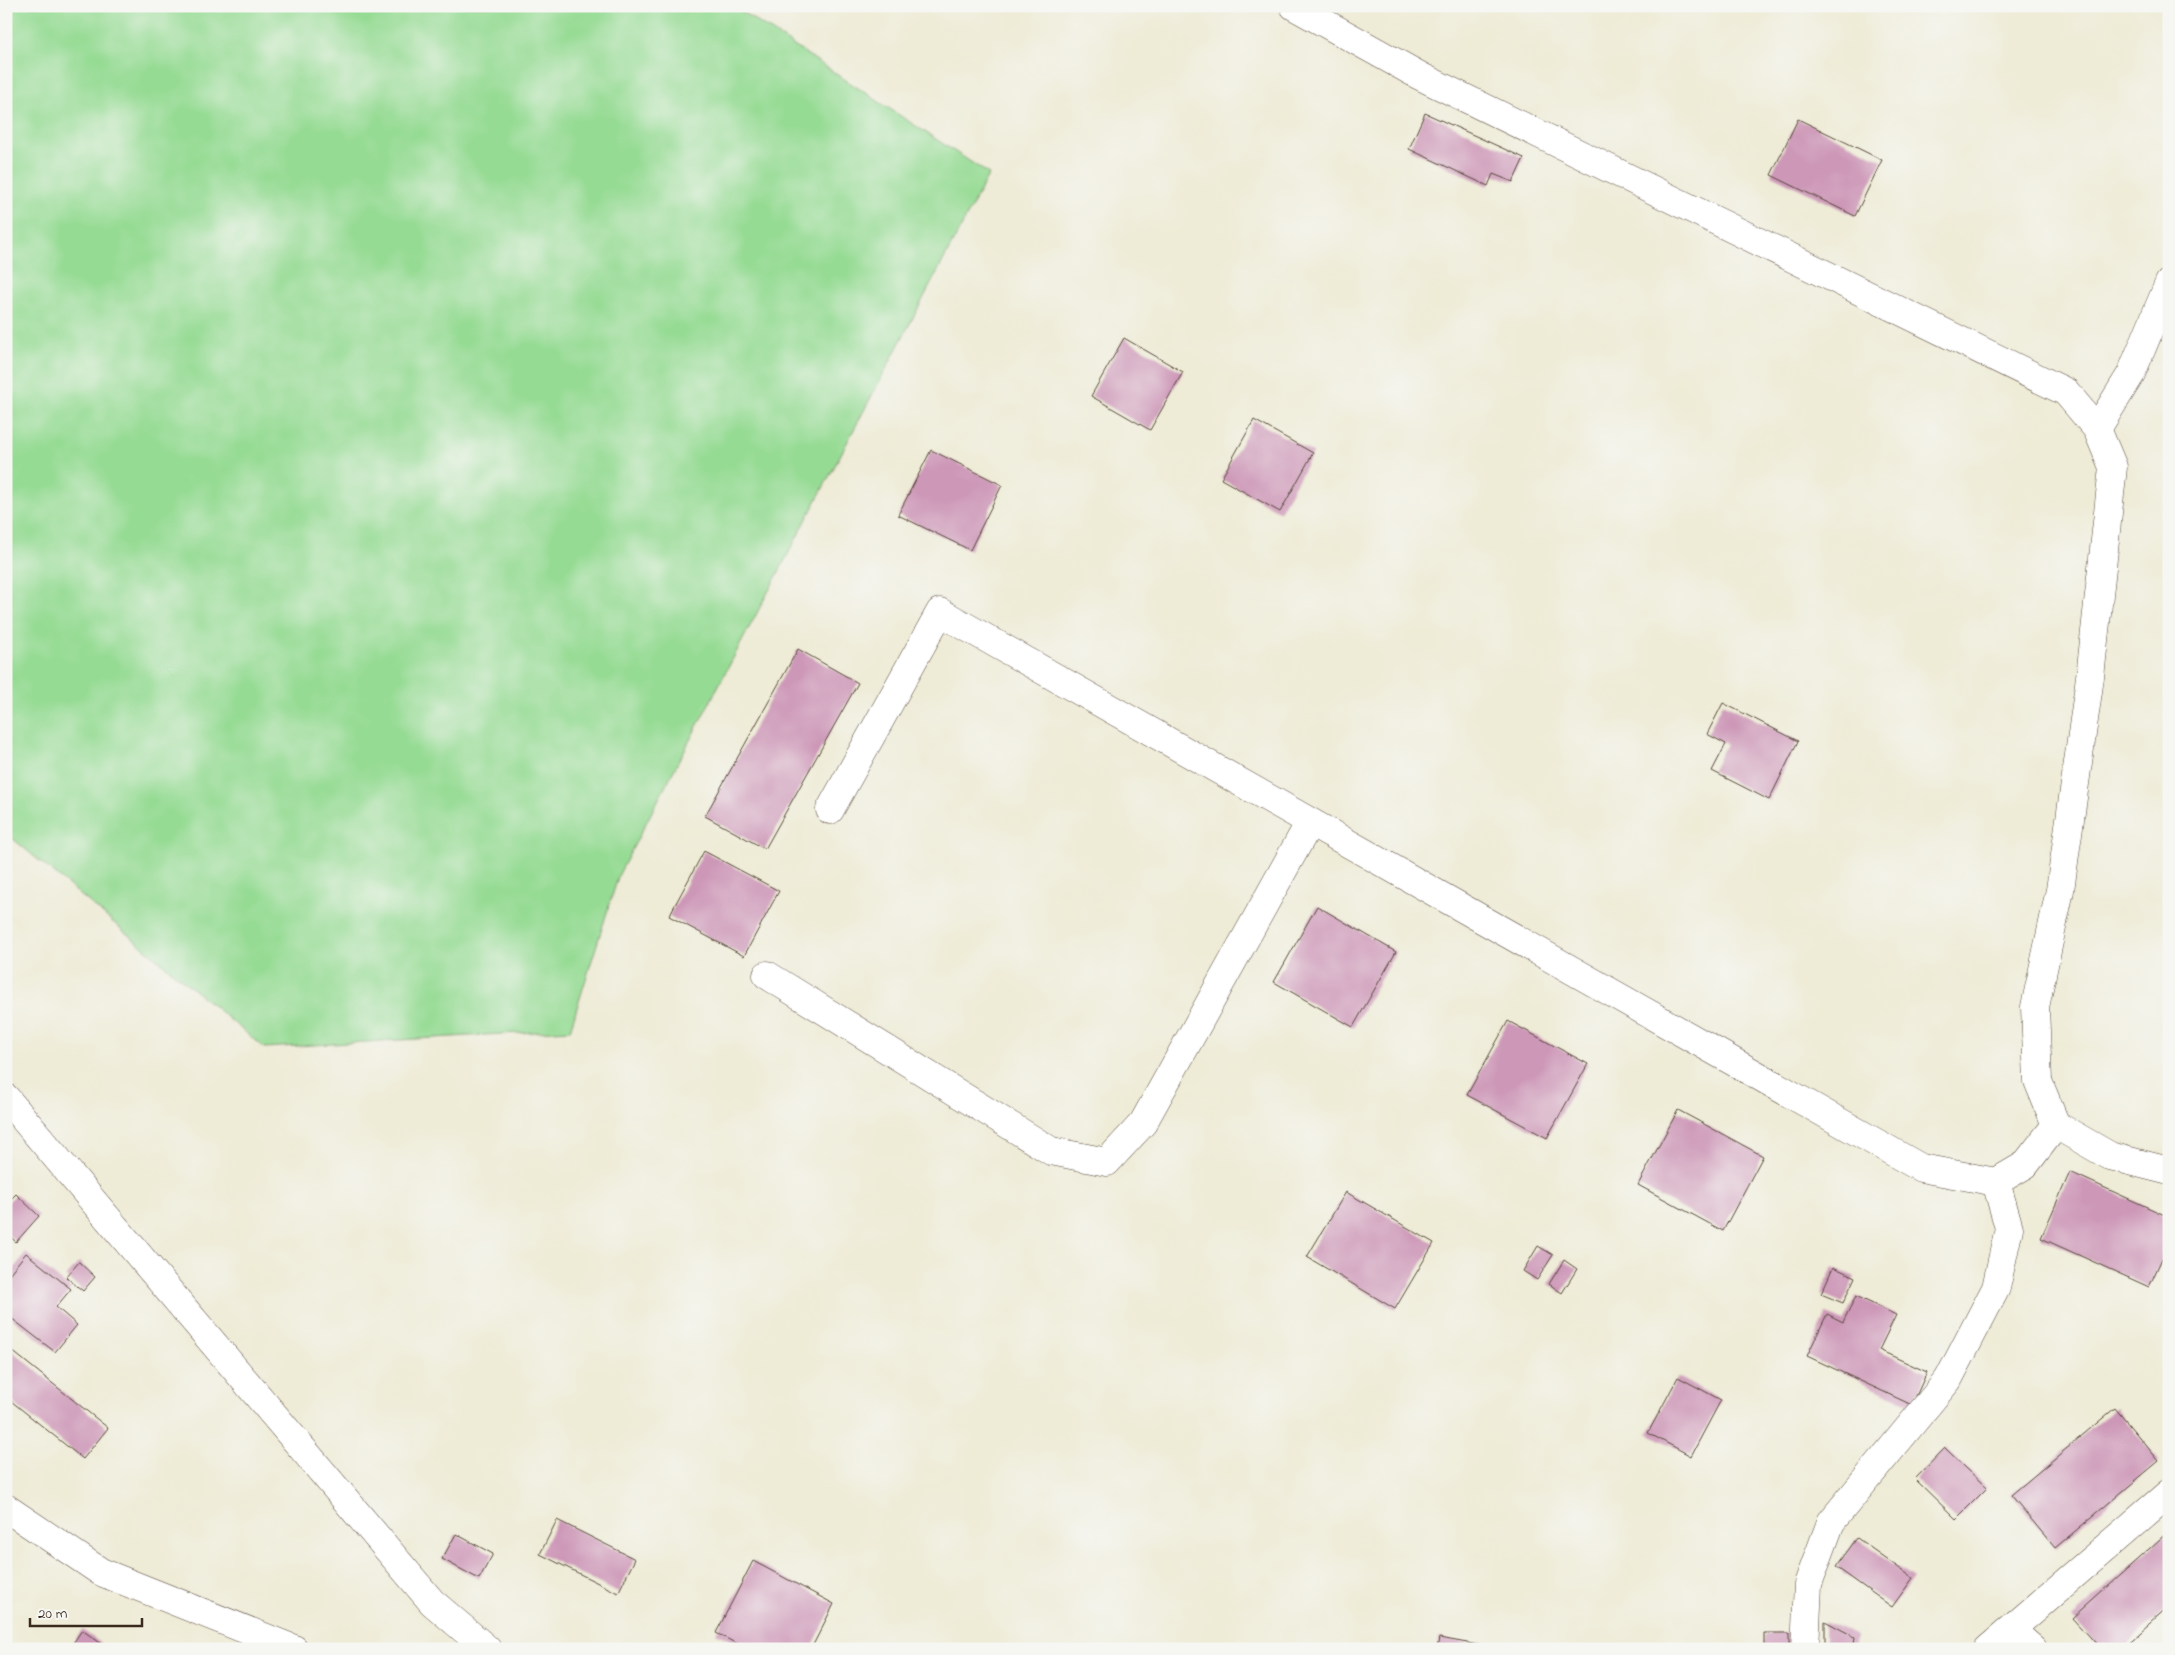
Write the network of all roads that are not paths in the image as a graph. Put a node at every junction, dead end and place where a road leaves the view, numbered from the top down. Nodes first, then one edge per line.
1 (1294, 6) edge
2 (2169, 283) edge
3 (2097, 429) junction
4 (830, 810) dead end
5 (1310, 822) junction
6 (767, 975) dead end
7 (6, 1098) edge
8 (2056, 1125) junction
9 (2169, 1171) edge
10 (1996, 1182) junction
11 (2169, 1493) edge
12 (6, 1508) edge
13 (2011, 1630) junction
14 (294, 1649) edge
15 (487, 1649) edge
16 (1806, 1649) edge
17 (1988, 1649) edge
18 (2034, 1649) edge

1 - 3 street
2 - 3 street
3 - 8 street
4 - 5 street
5 - 6 street
5 - 10 street
7 - 15 street
8 - 9 street
8 - 10 street
10 - 16 street
11 - 13 street
12 - 14 street
13 - 17 street
13 - 18 street

